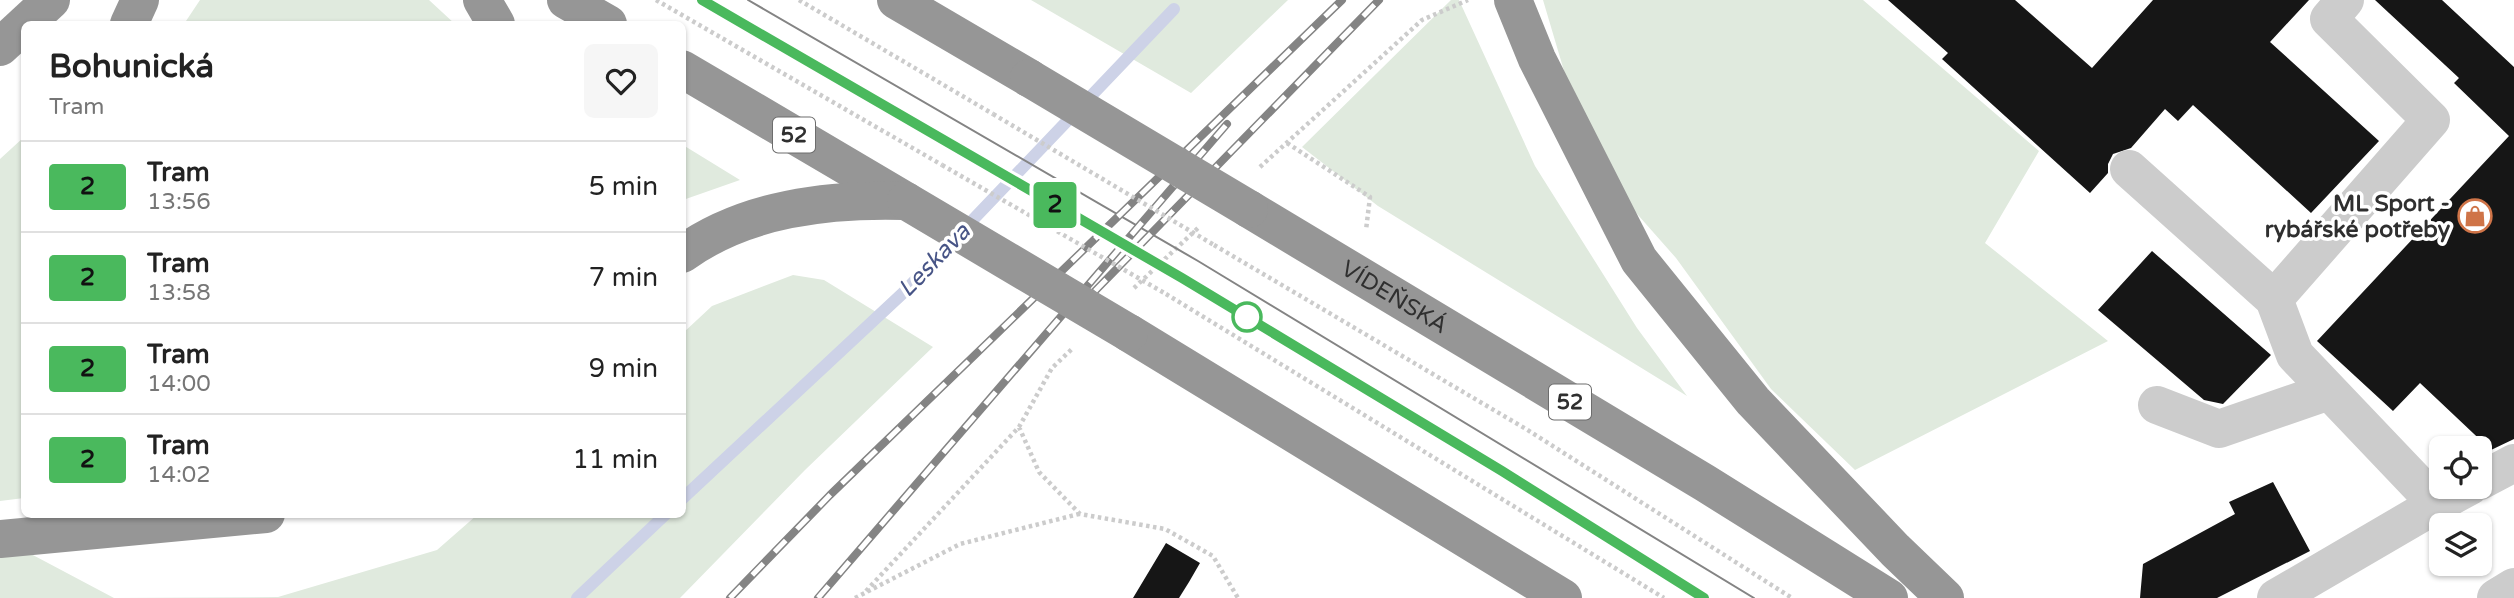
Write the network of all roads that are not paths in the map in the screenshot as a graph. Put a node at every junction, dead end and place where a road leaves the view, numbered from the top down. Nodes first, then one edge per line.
1 (51, 0) edge
2 (140, 0) edge
3 (482, 0) edge
4 (566, 0) edge
5 (897, 0) edge
6 (1513, 0) edge
7 (2345, 0) edge
8 (28, 21) edge
9 (130, 21) edge
10 (494, 21) edge
11 (603, 21) edge
12 (21, 28) edge
13 (0, 47) edge
14 (686, 71) edge
15 (2129, 169) dead end
16 (906, 201) junction
17 (686, 251) edge
18 (2274, 299) junction
19 (2329, 391) junction
20 (2157, 405) dead end
21 (2514, 463) edge
22 (2492, 475) edge
23 (2446, 499) edge
24 (2437, 504) junction
25 (223, 518) edge
26 (0, 539) edge
27 (2514, 587) edge
28 (1563, 598) edge
29 (1889, 598) edge
30 (1945, 598) edge
31 (2276, 598) edge
32 (2496, 598) edge

1 - 8 highway
2 - 9 highway
3 - 10 highway
4 - 11 highway
5 - 29 highway, VÍDEŇSKÁ / 52, bridge
6 - 30 highway
7 - 18 street
12 - 13 highway
14 - 16 highway, 52
15 - 18 street
16 - 17 highway
16 - 28 highway, 52, bridge
18 - 19 street
19 - 20 street
19 - 24 street
21 - 22 street
23 - 24 street
24 - 31 street
25 - 26 highway
27 - 32 street

